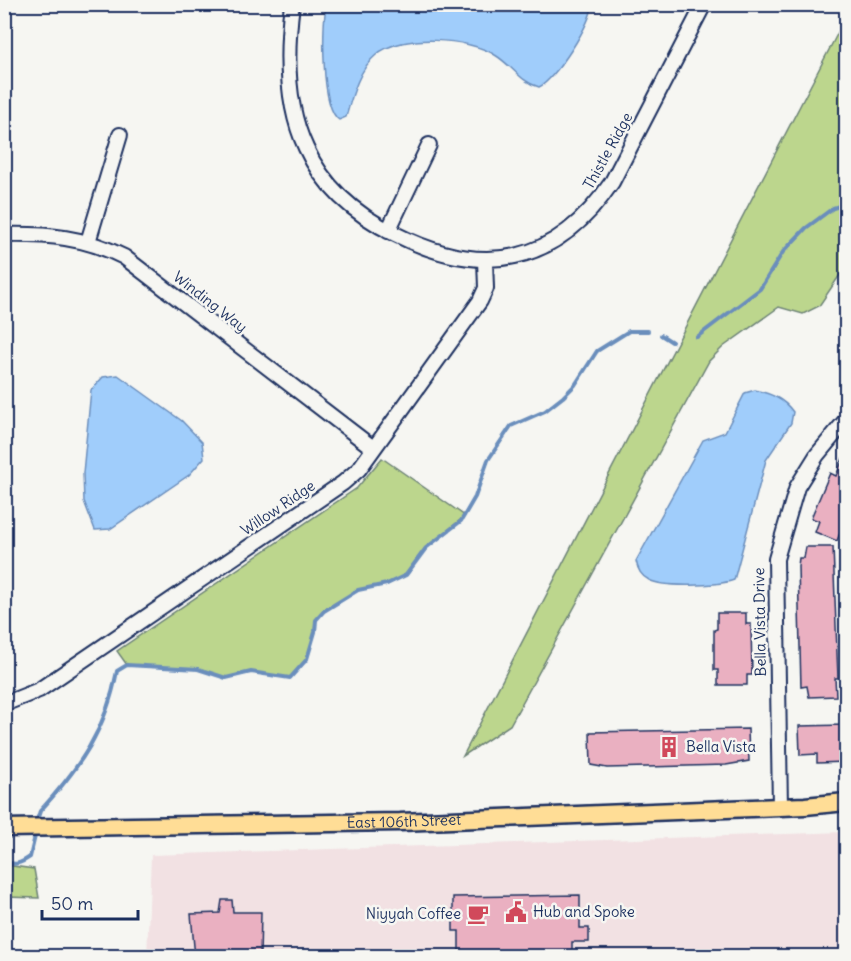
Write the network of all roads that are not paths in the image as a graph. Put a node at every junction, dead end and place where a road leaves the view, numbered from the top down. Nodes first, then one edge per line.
1 (292, 4) edge
2 (704, 4) edge
3 (120, 135) dead end
4 (429, 146) dead end
5 (388, 231) junction
6 (4, 235) edge
7 (88, 242) junction
8 (485, 260) junction
9 (846, 420) edge
10 (373, 448) junction
11 (4, 704) edge
12 (846, 802) edge
13 (805, 806) junction
14 (780, 807) junction
15 (846, 812) edge
16 (4, 828) edge

1 - 5 street, Thistle Ridge
2 - 8 street, Thistle Ridge
3 - 7 street
4 - 5 street
5 - 8 street, Thistle Ridge
6 - 7 street, Winding Way
7 - 10 street, Winding Way
8 - 10 street, Willow Ridge
9 - 14 street, Bella Vista Drive
10 - 11 street, Willow Ridge
12 - 13 main road, East 106th Street
13 - 14 main road, East 106th Street
13 - 15 main road, East 106th Street
14 - 16 main road, East 106th Street

